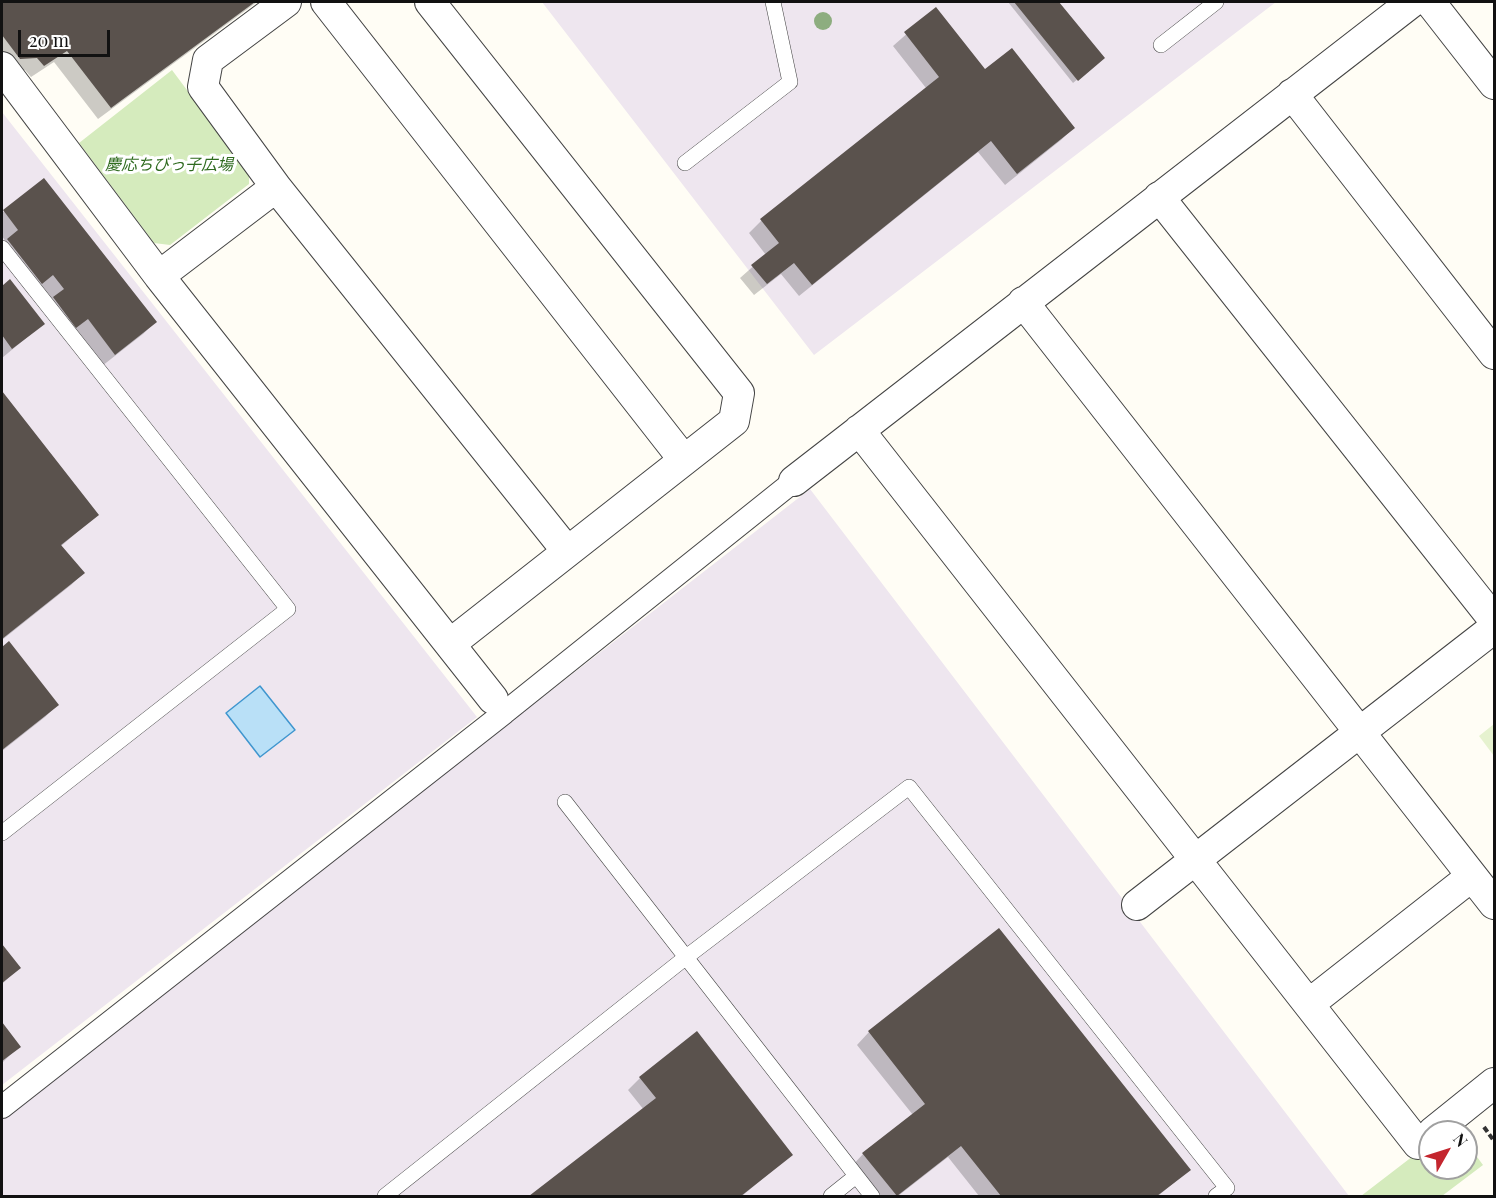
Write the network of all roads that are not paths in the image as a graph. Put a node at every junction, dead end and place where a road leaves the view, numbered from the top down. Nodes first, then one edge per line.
1 (286, 2) edge
2 (326, 2) edge
3 (430, 2) edge
4 (773, 2) edge
5 (1216, 2) edge
6 (1412, 2) edge
7 (1430, 2) edge
8 (1161, 45) dead end
9 (2, 67) edge
10 (1494, 84) edge
11 (1292, 94) junction
12 (685, 163) dead end
13 (276, 187) junction
14 (1159, 197) junction
15 (2, 248) edge
16 (159, 276) junction
17 (1023, 302) junction
18 (1494, 354) edge
19 (859, 430) junction
20 (684, 460) junction
21 (794, 481) joint
22 (567, 551) junction
23 (1494, 620) edge
24 (1494, 628) edge
25 (450, 645) junction
26 (499, 706) junction
27 (1360, 733) junction
28 (565, 802) dead end
29 (2, 833) edge
30 (1196, 860) junction
31 (1472, 876) junction
32 (1494, 904) edge
33 (1137, 905) dead end
34 (685, 958) junction
35 (1309, 1004) junction
36 (1494, 1083) edge
37 (2, 1107) edge
38 (1448, 1120) edge
39 (1418, 1144) edge
40 (856, 1176) junction
41 (385, 1197) edge
42 (831, 1197) edge
43 (872, 1197) edge
44 (1216, 1197) edge

1 - 13 street
2 - 20 street
3 - 20 street
4 - 12 lane
5 - 8 lane
6 - 11 street
7 - 10 street
9 - 16 street
11 - 14 street
11 - 18 street
13 - 16 street
13 - 22 street
14 - 17 street
14 - 23 street
15 - 29 lane
16 - 25 street
17 - 19 street
17 - 27 street
19 - 21 street
19 - 30 street
20 - 22 street
21 - 26 street
22 - 25 street
24 - 27 street
25 - 26 street
26 - 37 street
27 - 30 street
27 - 31 street
28 - 34 lane
30 - 33 street
30 - 35 street
31 - 32 street
31 - 35 street
34 - 40 lane
34 - 41 lane
34 - 44 lane
35 - 39 street
36 - 38 street
40 - 42 lane
40 - 43 lane

